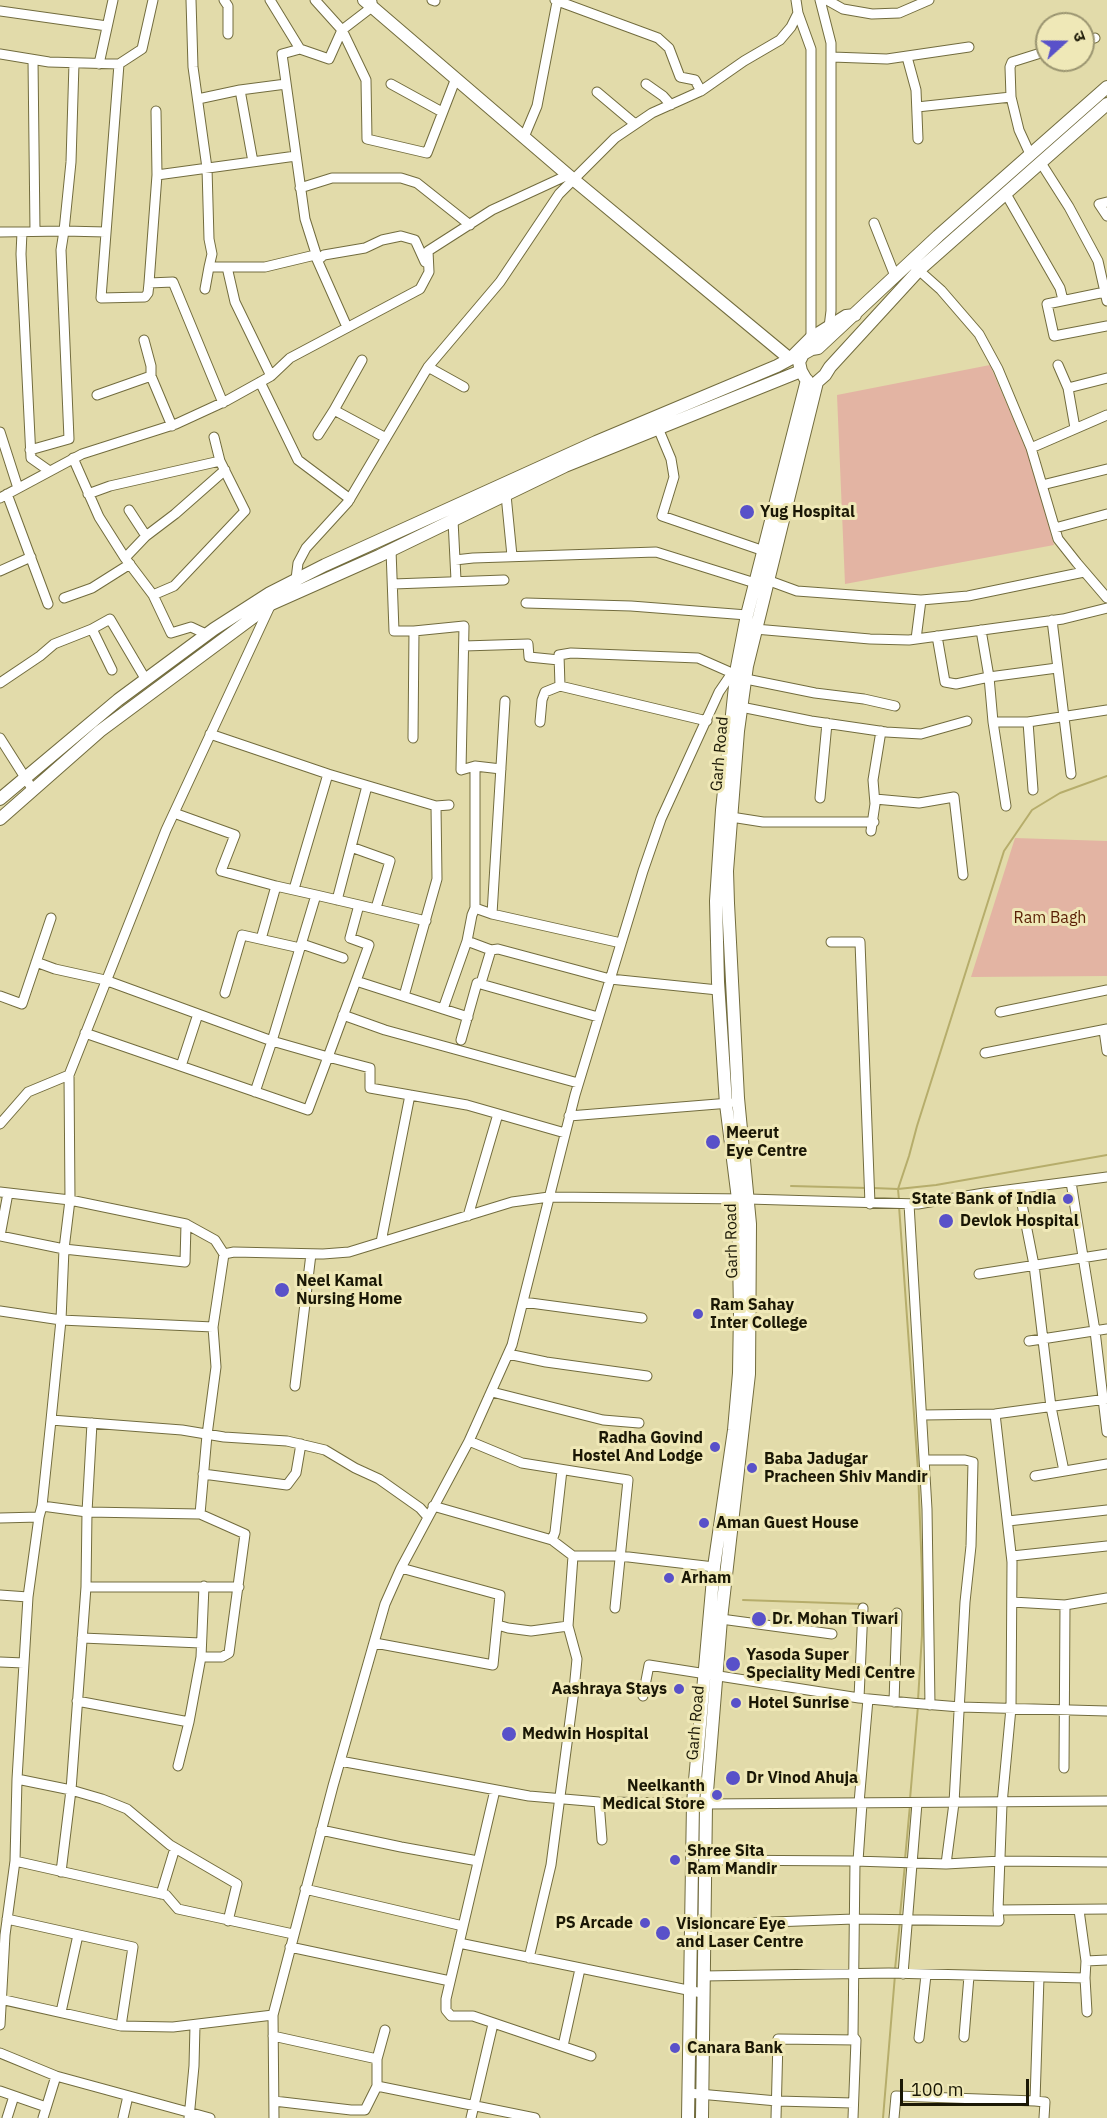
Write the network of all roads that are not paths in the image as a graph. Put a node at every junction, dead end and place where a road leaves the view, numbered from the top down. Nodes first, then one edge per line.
1 (113, 0) edge
2 (153, 0) edge
3 (191, 0) edge
4 (225, 0) edge
5 (270, 0) edge
6 (315, 0) edge
7 (796, 0) edge
8 (820, 0) edge
9 (827, 0) edge
10 (928, 0) edge
11 (556, 1) edge
12 (369, 2) edge
13 (0, 11) edge
14 (798, 13) junction
15 (107, 26) junction
16 (342, 30) junction
17 (228, 34) dead end
18 (969, 48) dead end
19 (300, 49) junction
20 (0, 54) edge
21 (1035, 55) edge
22 (832, 57) junction
23 (907, 57) junction
24 (33, 60) junction
25 (74, 63) junction
26 (99, 64) junction
27 (119, 64) junction
28 (456, 78) junction
29 (286, 84) junction
30 (391, 84) dead end
31 (646, 84) dead end
32 (1107, 87) edge
33 (240, 90) junction
34 (701, 91) junction
35 (597, 92) dead end
36 (1011, 97) junction
37 (198, 99) junction
38 (1107, 104) edge
39 (670, 105) junction
40 (917, 107) junction
41 (156, 111) dead end
42 (442, 112) junction
43 (635, 124) junction
44 (524, 137) junction
45 (918, 139) dead end
46 (1029, 155) junction
47 (296, 156) junction
48 (253, 162) junction
49 (1039, 165) junction
50 (207, 168) junction
51 (157, 175) junction
52 (571, 177) junction
53 (300, 188) junction
54 (1006, 194) junction
55 (1107, 202) edge
56 (1107, 216) edge
57 (874, 224) dead end
58 (470, 225) junction
59 (35, 231) junction
60 (64, 231) junction
61 (0, 232) edge
62 (22, 232) junction
63 (106, 232) junction
64 (318, 260) junction
65 (429, 266) junction
66 (915, 266) junction
67 (208, 267) junction
68 (227, 267) junction
69 (895, 276) junction
70 (149, 283) junction
71 (205, 289) dead end
72 (1106, 295) edge
73 (1063, 300) junction
74 (855, 315) junction
75 (1107, 326) edge
76 (347, 327) junction
77 (829, 327) junction
78 (811, 338) junction
79 (144, 340) dead end
80 (790, 359) junction
81 (362, 360) dead end
82 (1058, 364) dead end
83 (428, 367) junction
84 (151, 376) junction
85 (271, 376) junction
86 (812, 377) junction
87 (1107, 378) edge
88 (260, 382) junction
89 (464, 387) dead end
90 (1068, 388) junction
91 (97, 394) dead end
92 (223, 403) junction
93 (334, 410) junction
94 (1107, 415) edge
95 (172, 426) junction
96 (658, 428) junction
97 (1075, 428) junction
98 (0, 432) edge
99 (318, 435) dead end
100 (214, 437) dead end
101 (386, 438) junction
102 (599, 446) junction
103 (1031, 448) junction
104 (30, 450) junction
105 (73, 458) junction
106 (223, 465) junction
107 (1107, 469) edge
108 (48, 470) junction
109 (1042, 486) junction
110 (18, 488) junction
111 (504, 490) junction
112 (88, 494) junction
113 (4, 496) edge
114 (350, 499) junction
115 (780, 509) junction
116 (129, 510) dead end
117 (1107, 514) edge
118 (453, 520) junction
119 (1055, 528) junction
120 (147, 536) junction
121 (391, 550) junction
122 (764, 550) junction
123 (512, 556) junction
124 (31, 557) junction
125 (455, 560) junction
126 (127, 561) junction
127 (0, 571) edge
128 (1084, 572) junction
129 (456, 580) junction
130 (504, 580) dead end
131 (761, 581) junction
132 (298, 584) junction
133 (393, 584) junction
134 (153, 595) junction
135 (1106, 596) edge
136 (64, 597) dead end
137 (271, 598) junction
138 (921, 600) junction
139 (526, 603) dead end
140 (48, 604) dead end
141 (1107, 608) edge
142 (747, 615) junction
143 (1052, 620) junction
144 (92, 629) junction
145 (754, 629) junction
146 (981, 630) junction
147 (414, 631) junction
148 (206, 634) junction
149 (937, 636) junction
150 (916, 639) junction
151 (464, 646) junction
152 (559, 660) junction
153 (1057, 668) junction
154 (112, 670) dead end
155 (739, 673) junction
156 (150, 676) junction
157 (989, 677) junction
158 (0, 682) edge
159 (163, 685) junction
160 (560, 686) junction
161 (505, 701) dead end
162 (895, 706) dead end
163 (741, 707) junction
164 (1107, 710) edge
165 (1064, 716) junction
166 (706, 721) junction
167 (967, 721) dead end
168 (540, 722) dead end
169 (993, 722) junction
170 (1029, 722) junction
171 (827, 723) junction
172 (881, 731) junction
173 (210, 734) junction
174 (0, 738) edge
175 (413, 738) dead end
176 (475, 766) junction
177 (501, 769) junction
178 (328, 774) junction
179 (1071, 774) dead end
180 (24, 778) junction
181 (367, 786) junction
182 (729, 789) junction
183 (33, 790) junction
184 (1033, 790) dead end
185 (820, 798) dead end
186 (0, 799) edge
187 (875, 799) junction
188 (449, 805) dead end
189 (436, 806) junction
190 (1006, 806) dead end
191 (174, 813) junction
192 (731, 817) junction
193 (0, 819) edge
194 (351, 847) junction
195 (723, 874) junction
196 (963, 875) dead end
197 (276, 886) junction
198 (294, 889) junction
199 (316, 895) junction
200 (337, 900) junction
201 (359, 905) junction
202 (376, 908) junction
203 (476, 908) junction
204 (492, 914) junction
205 (723, 917) junction
206 (51, 918) dead end
207 (426, 921) junction
208 (261, 939) junction
209 (467, 941) junction
210 (831, 942) dead end
211 (621, 943) junction
212 (300, 948) junction
213 (491, 950) junction
214 (343, 957) dead end
215 (36, 962) junction
216 (610, 979) junction
217 (105, 980) junction
218 (356, 981) junction
219 (477, 983) junction
220 (718, 990) junction
221 (1107, 990) edge
222 (225, 993) dead end
223 (0, 996) edge
224 (404, 996) junction
225 (443, 1008) junction
226 (1000, 1012) dead end
227 (198, 1014) junction
228 (343, 1015) junction
229 (468, 1017) junction
230 (597, 1017) junction
231 (1106, 1029) edge
232 (85, 1033) junction
233 (461, 1040) dead end
234 (272, 1041) junction
235 (1107, 1051) edge
236 (985, 1053) dead end
237 (328, 1057) junction
238 (181, 1066) junction
239 (69, 1075) junction
240 (578, 1083) junction
241 (255, 1092) junction
242 (410, 1095) junction
243 (739, 1103) junction
244 (726, 1104) junction
245 (498, 1114) junction
246 (569, 1116) junction
247 (0, 1124) edge
248 (565, 1133) junction
249 (1107, 1177) edge
250 (1071, 1182) junction
251 (1019, 1189) junction
252 (4, 1193) edge
253 (549, 1197) junction
254 (743, 1199) junction
255 (70, 1200) junction
256 (870, 1204) junction
257 (909, 1204) junction
258 (468, 1216) junction
259 (186, 1224) junction
260 (0, 1236) edge
261 (381, 1242) junction
262 (64, 1249) junction
263 (224, 1254) junction
264 (311, 1254) junction
265 (1107, 1254) edge
266 (1082, 1258) junction
267 (1034, 1265) junction
268 (979, 1274) dead end
269 (523, 1302) junction
270 (0, 1311) edge
271 (642, 1318) dead end
272 (61, 1320) junction
273 (213, 1327) junction
274 (1107, 1329) edge
275 (1095, 1331) junction
276 (1044, 1339) junction
277 (1029, 1341) dead end
278 (508, 1354) junction
279 (744, 1374) junction
280 (647, 1376) dead end
281 (296, 1386) dead end
282 (492, 1392) junction
283 (1105, 1400) edge
284 (1051, 1407) junction
285 (995, 1414) junction
286 (923, 1415) junction
287 (51, 1420) junction
288 (92, 1423) junction
289 (639, 1423) dead end
290 (1107, 1432) edge
291 (207, 1435) junction
292 (469, 1441) junction
293 (301, 1444) junction
294 (925, 1460) junction
295 (1107, 1464) edge
296 (562, 1470) junction
297 (1064, 1471) junction
298 (203, 1474) junction
299 (1035, 1476) dead end
300 (42, 1506) junction
301 (433, 1506) junction
302 (1107, 1510) edge
303 (87, 1512) junction
304 (200, 1514) junction
305 (39, 1517) junction
306 (428, 1517) junction
307 (0, 1518) edge
308 (1008, 1521) junction
309 (552, 1540) junction
310 (1107, 1546) edge
311 (573, 1556) junction
312 (620, 1556) junction
313 (1012, 1556) junction
314 (714, 1567) junction
315 (401, 1568) junction
316 (727, 1569) junction
317 (204, 1586) junction
318 (86, 1587) junction
319 (239, 1587) junction
320 (0, 1595) edge
321 (28, 1597) junction
322 (1107, 1598) edge
323 (1012, 1602) junction
324 (1065, 1605) junction
325 (615, 1608) dead end
326 (863, 1608) dead end
327 (897, 1613) dead end
328 (721, 1619) junction
329 (498, 1625) junction
330 (568, 1626) junction
331 (832, 1634) dead end
332 (82, 1638) junction
333 (201, 1643) junction
334 (375, 1643) junction
335 (201, 1657) junction
336 (0, 1662) edge
337 (24, 1663) junction
338 (710, 1674) junction
339 (643, 1696) dead end
340 (864, 1699) junction
341 (77, 1701) junction
342 (894, 1702) junction
343 (927, 1705) junction
344 (960, 1707) junction
345 (1011, 1708) junction
346 (1065, 1710) junction
347 (1107, 1711) edge
348 (189, 1722) junction
349 (340, 1761) junction
350 (178, 1766) dead end
351 (1064, 1768) dead end
352 (17, 1779) junction
353 (71, 1790) junction
354 (495, 1790) junction
355 (561, 1798) junction
356 (599, 1802) junction
357 (1107, 1802) edge
358 (861, 1803) junction
359 (917, 1803) junction
360 (954, 1803) junction
361 (700, 1804) junction
362 (1002, 1804) junction
363 (321, 1830) junction
364 (699, 1830) junction
365 (602, 1840) dead end
366 (175, 1848) junction
367 (705, 1860) junction
368 (15, 1861) junction
369 (478, 1861) junction
370 (856, 1861) junction
371 (1001, 1861) junction
372 (1107, 1862) edge
373 (911, 1864) junction
374 (946, 1864) junction
375 (61, 1872) junction
376 (305, 1889) junction
377 (161, 1894) junction
378 (1107, 1909) edge
379 (998, 1910) junction
380 (1079, 1910) junction
381 (7, 1919) junction
382 (854, 1919) junction
383 (907, 1920) junction
384 (228, 1921) junction
385 (698, 1925) junction
386 (463, 1926) junction
387 (293, 1934) junction
388 (3, 1935) edge
389 (78, 1935) junction
390 (459, 1943) junction
391 (290, 1947) junction
392 (697, 1955) junction
393 (530, 1958) junction
394 (1107, 1960) edge
395 (1086, 1961) junction
396 (580, 1969) junction
397 (854, 1974) junction
398 (902, 1974) junction
399 (926, 1975) junction
400 (703, 1976) junction
401 (969, 1976) junction
402 (1039, 1977) junction
403 (1085, 1978) junction
404 (450, 1981) junction
405 (696, 1992) junction
406 (1, 1999) edge
407 (62, 2012) junction
408 (1087, 2012) dead end
409 (273, 2015) junction
410 (493, 2024) junction
411 (0, 2025) edge
412 (195, 2025) junction
413 (121, 2026) junction
414 (385, 2030) dead end
415 (273, 2036) junction
416 (964, 2037) dead end
417 (919, 2038) dead end
418 (855, 2040) junction
419 (563, 2046) junction
420 (0, 2053) edge
421 (591, 2056) dead end
422 (377, 2059) junction
423 (56, 2076) junction
424 (377, 2086) junction
425 (0, 2091) edge
426 (688, 2093) junction
427 (702, 2093) junction
428 (14, 2096) junction
429 (128, 2096) junction
430 (274, 2101) junction
431 (777, 2101) junction
432 (1035, 2101) junction
433 (853, 2103) junction
434 (474, 2105) junction
435 (46, 2107) junction
436 (190, 2116) edge
437 (7, 2118) edge
438 (43, 2118) edge
439 (123, 2118) edge
440 (210, 2118) edge
441 (274, 2118) edge
442 (471, 2118) edge
443 (535, 2118) edge
444 (688, 2118) edge
445 (702, 2118) edge
446 (776, 2118) edge
447 (853, 2118) edge
448 (894, 2118) edge
449 (1044, 2118) edge

1 - 15 street
2 - 27 street
3 - 37 street
4 - 17 street
5 - 19 street
6 - 16 street
7 - 14 street
8 - 22 street
9 - 10 street
11 - 34 street
11 - 44 street
12 - 16 street
12 - 28 main road
13 - 15 street
14 - 34 street
14 - 78 street
15 - 26 street
16 - 19 street
16 - 42 street
18 - 23 street
19 - 29 street
20 - 24 street
21 - 36 street
22 - 23 street
22 - 77 street
23 - 40 street
24 - 25 street
24 - 59 street
25 - 26 street
25 - 60 street
26 - 27 street
27 - 63 street
28 - 42 street
28 - 44 main road
29 - 33 street
29 - 47 street
30 - 42 street
31 - 39 street
32 - 46 main road
33 - 37 street
33 - 48 street
34 - 39 street
35 - 43 street
36 - 40 street
36 - 46 street
37 - 50 street
38 - 49 main road
39 - 43 street
40 - 45 street
41 - 51 street
43 - 52 street
44 - 52 main road
46 - 49 main road
46 - 66 main road
47 - 48 street
47 - 53 street
48 - 50 street
49 - 54 main road
49 - 72 street
50 - 51 street
50 - 67 street
51 - 70 street
52 - 58 street
52 - 80 main road
52 - 83 street
53 - 58 street
53 - 64 street
54 - 66 main road
54 - 73 street
55 - 56 street
57 - 69 street
58 - 65 street
59 - 60 street
59 - 62 street
60 - 63 street
60 - 104 street
61 - 62 street
62 - 104 street
63 - 70 street
64 - 65 street
64 - 68 street
64 - 76 street
65 - 76 street
66 - 69 main road
66 - 86 main road
66 - 103 street
67 - 68 street
67 - 71 street
68 - 85 street
69 - 74 main road
70 - 92 street
72 - 73 street
73 - 75 street
74 - 77 main road
74 - 86 main road
76 - 85 street
77 - 78 main road
78 - 80 main road
79 - 84 street
80 - 102 main road
81 - 93 street
82 - 90 street
83 - 89 street
83 - 101 street
84 - 91 street
84 - 95 street
85 - 88 street
86 - 96 main road
86 - 115 main road, Garh Road
87 - 90 street
88 - 92 street
88 - 114 street
90 - 97 street
92 - 95 street
93 - 99 street
93 - 101 street
94 - 97 street
95 - 105 street
96 - 102 main road
96 - 122 street
97 - 103 street
98 - 110 street
100 - 106 street
101 - 114 street
102 - 111 main road
103 - 109 street
104 - 108 street
105 - 108 street
105 - 112 street
106 - 112 street
106 - 120 street
106 - 134 street
107 - 109 street
108 - 110 street
109 - 119 street
110 - 113 street
111 - 118 main road
111 - 123 street
111 - 132 main road
112 - 126 street
113 - 124 street
114 - 132 street
115 - 122 main road, Garh Road
115 - 131 main road, Garh Road
116 - 120 street
117 - 119 street
118 - 121 main road
118 - 125 street
119 - 128 street
120 - 126 street
121 - 132 main road
121 - 133 street
122 - 131 main road, Garh Road
123 - 125 street
123 - 131 street
124 - 127 street
124 - 140 street
125 - 129 street
126 - 134 street
126 - 136 street
128 - 135 street
128 - 138 street
129 - 130 street
129 - 133 street
131 - 138 street
131 - 142 main road, Garh Road
131 - 145 main road, Garh Road
132 - 137 main road
133 - 147 street
134 - 148 street
137 - 148 main road
137 - 159 main road
137 - 173 street
138 - 150 street
139 - 142 street
141 - 143 street
142 - 155 main road, Garh Road
143 - 146 street
143 - 153 street
144 - 154 street
144 - 156 street
144 - 158 street
145 - 150 street
145 - 155 main road, Garh Road
146 - 149 street
146 - 157 street
147 - 151 street
147 - 175 street
148 - 156 main road
149 - 150 street
149 - 157 street
151 - 152 street
151 - 176 street
152 - 155 street
152 - 160 street
153 - 157 street
153 - 165 street
155 - 162 street
155 - 163 main road, Garh Road
155 - 166 street
155 - 182 main road, Garh Road
156 - 159 main road
156 - 180 main road
157 - 169 street
159 - 183 main road
160 - 166 street
160 - 168 street
161 - 177 street
163 - 171 street
163 - 182 main road, Garh Road
164 - 165 street
165 - 170 street
165 - 179 street
166 - 211 street
167 - 172 street
169 - 170 street
169 - 190 street
170 - 184 street
171 - 172 street
171 - 185 street
172 - 187 street
173 - 178 street
173 - 191 street
174 - 180 street
176 - 177 street
176 - 203 street
177 - 204 street
178 - 181 street
178 - 198 street
180 - 183 street
180 - 186 main road
181 - 189 street
181 - 194 street
182 - 192 main road, Garh Road
182 - 195 main road, Garh Road
183 - 193 main road
187 - 192 street
187 - 196 street
188 - 189 street
189 - 207 street
191 - 197 street
191 - 217 street
192 - 195 main road, Garh Road
194 - 200 street
194 - 202 street
195 - 205 main road, Garh Road
197 - 198 street
197 - 208 street
198 - 199 street
199 - 200 street
199 - 212 street
200 - 201 street
201 - 202 street
201 - 218 street
202 - 207 street
203 - 204 street
203 - 209 street
204 - 211 street
205 - 220 main road, Garh Road
205 - 243 main road, Garh Road
206 - 215 street
207 - 224 street
208 - 212 street
208 - 222 street
209 - 213 street
209 - 225 street
210 - 256 street
211 - 216 street
212 - 214 street
212 - 234 street
213 - 216 street
213 - 219 street
215 - 217 street
215 - 223 street
216 - 220 street
216 - 230 street
217 - 227 street
217 - 232 street
218 - 224 street
218 - 228 street
219 - 229 street
219 - 230 street
220 - 244 main road, Garh Road
221 - 226 street
224 - 225 street
225 - 229 street
227 - 234 street
227 - 238 street
228 - 237 street
228 - 240 street
229 - 233 street
230 - 240 street
231 - 235 street
231 - 236 street
232 - 238 street
232 - 239 street
234 - 237 street
234 - 241 street
237 - 241 street
237 - 242 street
238 - 241 street
239 - 247 street
239 - 255 street
240 - 246 street
242 - 245 street
242 - 261 street
243 - 244 street
243 - 254 main road, Garh Road
244 - 246 street
244 - 254 main road, Garh Road
245 - 248 street
245 - 258 street
246 - 248 street
248 - 253 street
249 - 250 street
250 - 251 street
250 - 266 street
251 - 257 street
251 - 267 street
252 - 255 street
252 - 260 street
253 - 254 street
253 - 258 street
253 - 269 street
254 - 256 street
254 - 279 main road, Garh Road
255 - 259 street
255 - 262 street
256 - 257 street
257 - 286 street
258 - 261 street
259 - 262 street
259 - 263 street
260 - 262 street
261 - 264 street
262 - 272 street
263 - 264 street
263 - 273 street
264 - 281 street
265 - 266 street
266 - 267 street
266 - 275 street
267 - 268 street
267 - 276 street
269 - 271 street
269 - 278 street
270 - 272 street
272 - 273 street
272 - 287 street
273 - 291 street
274 - 275 street
275 - 276 street
275 - 283 street
276 - 277 street
276 - 284 street
278 - 280 street
278 - 282 street
279 - 314 main road, Garh Road
279 - 316 main road, Garh Road
282 - 289 street
282 - 292 street
283 - 284 street
283 - 290 street
284 - 285 street
284 - 297 street
285 - 286 street
285 - 308 street
286 - 294 street
287 - 288 street
287 - 300 street
288 - 291 street
288 - 303 street
291 - 293 street
291 - 298 street
292 - 296 street
292 - 301 street
293 - 298 street
293 - 306 street
294 - 343 street
294 - 344 street
295 - 297 street
296 - 309 street
296 - 312 street
297 - 299 street
298 - 304 street
300 - 303 street
300 - 305 street
301 - 306 street
301 - 309 street
302 - 308 street
303 - 304 street
303 - 318 street
304 - 319 street
305 - 307 street
305 - 321 street
306 - 315 street
308 - 313 street
309 - 311 street
310 - 313 street
311 - 312 street
311 - 330 street
312 - 314 street
312 - 325 street
313 - 323 street
314 - 316 main road
314 - 338 main road, Garh Road
315 - 329 street
315 - 334 street
316 - 328 main road, Garh Road
317 - 318 street
317 - 319 street
317 - 333 street
318 - 332 street
319 - 335 street
320 - 321 street
321 - 337 street
322 - 324 street
323 - 324 street
323 - 345 street
324 - 346 street
326 - 340 street
327 - 342 street
328 - 331 street
328 - 338 main road, Garh Road
329 - 330 street
329 - 334 street
330 - 355 street
332 - 333 street
332 - 341 street
333 - 335 street
334 - 349 street
335 - 348 street
336 - 337 street
337 - 352 street
338 - 339 street
338 - 340 street
338 - 361 main road, Garh Road
340 - 342 street
340 - 358 street
341 - 348 street
341 - 353 street
342 - 343 street
343 - 344 street
344 - 345 street
344 - 360 street
345 - 346 street
345 - 362 street
346 - 347 street
346 - 351 street
348 - 350 street
349 - 354 street
349 - 363 street
352 - 353 street
352 - 368 street
353 - 366 street
353 - 375 street
354 - 355 street
354 - 369 street
355 - 356 street
355 - 393 street
356 - 361 street
356 - 365 street
357 - 362 street
358 - 359 street
358 - 361 street
358 - 370 street
359 - 360 street
359 - 373 street
360 - 362 street
360 - 374 street
361 - 364 main road, Garh Road
362 - 371 street
363 - 369 street
363 - 376 street
364 - 367 main road, Garh Road
364 - 385 main road, Garh Road
366 - 377 street
366 - 384 street
367 - 370 street
367 - 385 main road, Garh Road
368 - 375 street
368 - 381 street
369 - 386 street
370 - 373 street
370 - 382 street
371 - 372 street
371 - 374 street
371 - 379 street
373 - 374 street
373 - 383 street
375 - 377 street
376 - 386 street
376 - 387 street
377 - 384 street
378 - 380 street
379 - 380 street
379 - 383 street
380 - 395 street
381 - 388 street
381 - 389 street
382 - 383 street
382 - 385 street
382 - 397 street
383 - 398 street
384 - 387 street
385 - 392 main road, Garh Road
386 - 390 street
387 - 391 street
388 - 406 street
389 - 407 street
389 - 413 street
390 - 393 street
390 - 404 street
391 - 404 street
391 - 409 street
392 - 400 main road, Garh Road
392 - 405 main road, Garh Road
393 - 396 street
394 - 395 street
395 - 403 street
396 - 405 street
396 - 419 street
397 - 398 street
397 - 400 street
397 - 418 street
398 - 399 street
399 - 401 street
399 - 417 street
400 - 405 main road, Garh Road
401 - 402 street
401 - 416 street
402 - 403 street
402 - 432 street
403 - 408 street
404 - 410 street
405 - 426 main road, Garh Road
405 - 427 main road, Garh Road
406 - 407 street
406 - 411 street
407 - 413 street
409 - 412 street
409 - 415 street
410 - 419 street
410 - 434 street
412 - 413 street
412 - 436 street
414 - 422 street
415 - 422 street
415 - 430 street
418 - 431 street
418 - 433 street
419 - 421 street
420 - 423 street
422 - 424 street
423 - 429 street
423 - 435 street
424 - 430 street
424 - 434 street
425 - 428 street
426 - 427 street
426 - 444 main road, Garh Road
427 - 431 street
427 - 445 main road, Garh Road
428 - 435 street
428 - 437 street
429 - 436 street
429 - 439 street
430 - 441 street
431 - 433 street
431 - 446 street
432 - 448 street
432 - 449 street
433 - 447 street
434 - 442 street
434 - 443 street
435 - 438 street
436 - 440 street

